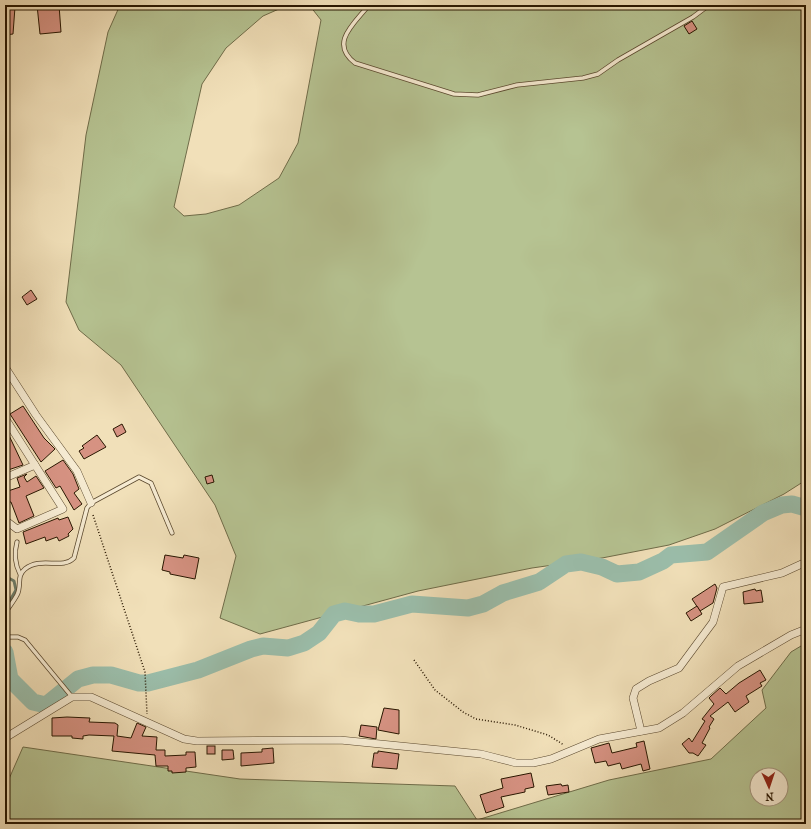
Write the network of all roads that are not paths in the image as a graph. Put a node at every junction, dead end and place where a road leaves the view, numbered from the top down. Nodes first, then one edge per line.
1 (369, 5) edge
2 (709, 5) edge
3 (5, 368) edge
4 (5, 419) edge
5 (35, 465) junction
6 (5, 478) edge
7 (91, 503) junction
8 (5, 520) edge
9 (172, 533) dead end
10 (17, 542) dead end
11 (806, 562) edge
12 (20, 574) junction
13 (5, 613) edge
14 (806, 629) edge
15 (5, 635) edge
16 (70, 694) junction
17 (641, 731) junction
18 (5, 738) edge

1 - 2 lane
3 - 7 street
4 - 5 street
5 - 6 street
5 - 8 street
7 - 9 lane
7 - 12 lane
10 - 12 lane
11 - 17 street
12 - 13 lane
14 - 17 street
15 - 16 lane
16 - 17 street
16 - 18 street

